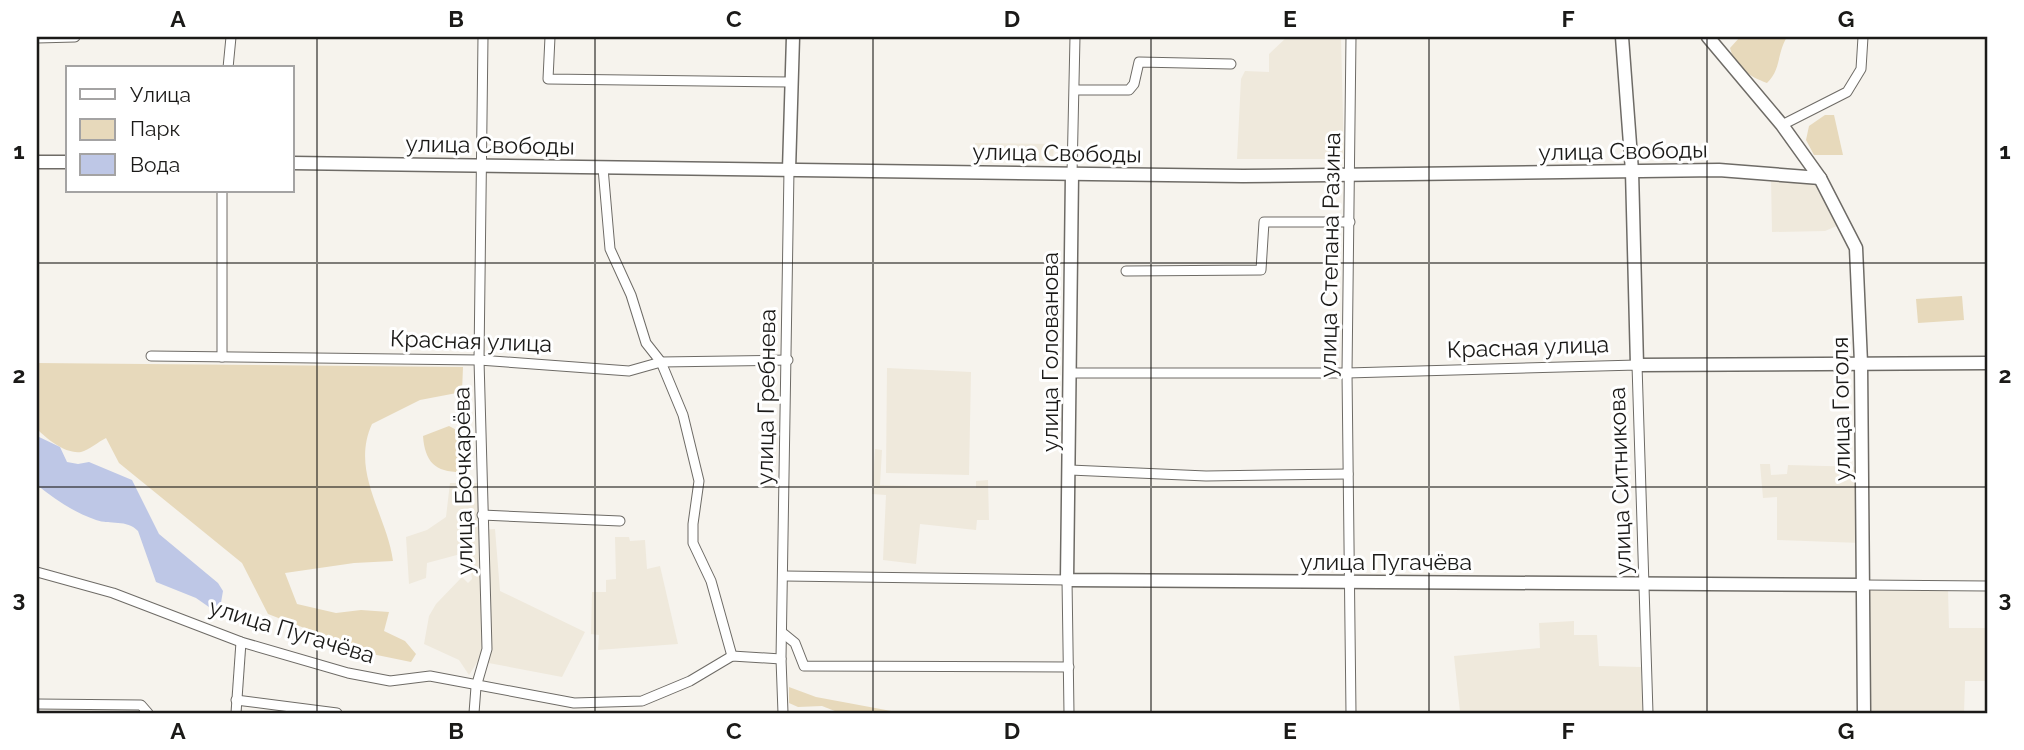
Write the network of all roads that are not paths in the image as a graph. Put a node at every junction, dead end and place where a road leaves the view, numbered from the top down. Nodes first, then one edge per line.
1 (75, 37) edge
2 (231, 37) edge
3 (483, 37) edge
4 (550, 37) edge
5 (793, 37) edge
6 (1075, 37) edge
7 (1351, 37) edge
8 (1622, 37) edge
9 (1708, 37) edge
10 (1863, 37) edge
11 (37, 38) edge
12 (1231, 64) dead end
13 (228, 66) edge
14 (792, 82) junction
15 (1075, 90) junction
16 (1782, 125) junction
17 (37, 162) edge
18 (66, 162) edge
19 (294, 163) edge
20 (482, 166) junction
21 (603, 168) junction
22 (789, 170) junction
23 (1632, 172) junction
24 (1072, 174) junction
25 (1351, 177) junction
26 (1820, 178) junction
27 (222, 192) edge
28 (1350, 222) junction
29 (1126, 271) dead end
30 (151, 356) dead end
31 (222, 357) junction
32 (479, 360) junction
33 (788, 360) junction
34 (661, 362) junction
35 (1861, 363) junction
36 (1987, 363) edge
37 (1637, 365) junction
38 (1070, 373) junction
39 (1347, 373) junction
40 (1070, 470) junction
41 (1349, 474) junction
42 (482, 515) junction
43 (620, 521) dead end
44 (37, 572) edge
45 (785, 576) junction
46 (1067, 580) junction
47 (1645, 583) junction
48 (1349, 584) junction
49 (1864, 585) junction
50 (1987, 586) edge
51 (784, 634) junction
52 (241, 642) junction
53 (732, 656) junction
54 (781, 659) junction
55 (1069, 667) junction
56 (476, 687) junction
57 (236, 701) junction
58 (37, 704) edge
59 (148, 713) edge
60 (236, 713) edge
61 (337, 713) edge
62 (474, 713) edge
63 (783, 713) edge
64 (1069, 713) edge
65 (1351, 713) edge
66 (1648, 713) edge
67 (1864, 713) edge

1 - 11 street
2 - 13 street
3 - 20 street, улица Бочкарёва
4 - 14 street
5 - 14 street, улица Гребнева
6 - 15 street, улица Голованова
7 - 25 street, улица Степана Разина
8 - 23 street, улица Ситникова
9 - 16 street, улица Гоголя
10 - 16 street
12 - 15 street
14 - 22 street, улица Гребнева
15 - 24 street, улица Голованова
16 - 26 street, улица Гоголя
17 - 18 street
19 - 20 street, улица Свободы
20 - 21 street, улица Свободы
20 - 32 street, улица Бочкарёва
21 - 22 street, улица Свободы
21 - 34 street
22 - 24 street, улица Свободы
22 - 33 street, улица Гребнева
23 - 25 street, улица Свободы
23 - 26 street, улица Свободы
23 - 37 street, улица Ситникова
24 - 25 street, улица Свободы
24 - 38 street, улица Голованова
25 - 28 street, улица Степана Разина
26 - 35 street, улица Гоголя
27 - 31 street
28 - 29 street
28 - 39 street, улица Степана Разина
30 - 31 street, Красная улица
31 - 32 street, Красная улица
32 - 34 street, Красная улица
32 - 42 street, улица Бочкарёва
33 - 34 street, Красная улица
33 - 45 street, улица Гребнева
34 - 53 street
35 - 36 street, Красная улица
35 - 37 street, Красная улица
35 - 49 street, улица Гоголя
37 - 39 street, Красная улица
37 - 47 street, улица Ситникова
38 - 39 street, Красная улица
38 - 40 street, улица Голованова
39 - 41 street, улица Степана Разина
40 - 41 street
40 - 46 street, улица Голованова
41 - 48 street, улица Степана Разина
42 - 43 street
42 - 56 street, улица Бочкарёва
44 - 52 street, улица Пугачёва
45 - 46 street, улица Пугачёва
45 - 51 street, улица Гребнева
46 - 48 street, улица Пугачёва
46 - 55 street, улица Голованова
47 - 48 street, улица Пугачёва
47 - 49 street, улица Пугачёва
47 - 66 street, улица Ситникова
48 - 65 street, улица Степана Разина
49 - 50 street, улица Пугачёва
49 - 67 street, улица Гоголя
51 - 54 street, улица Гребнева
51 - 55 street
52 - 56 street, улица Пугачёва
52 - 57 street
53 - 54 street
53 - 56 street, улица Пугачёва
54 - 63 street, улица Гребнева
55 - 64 street, улица Голованова
56 - 62 street, улица Бочкарёва
57 - 60 street
57 - 61 street
58 - 59 street

